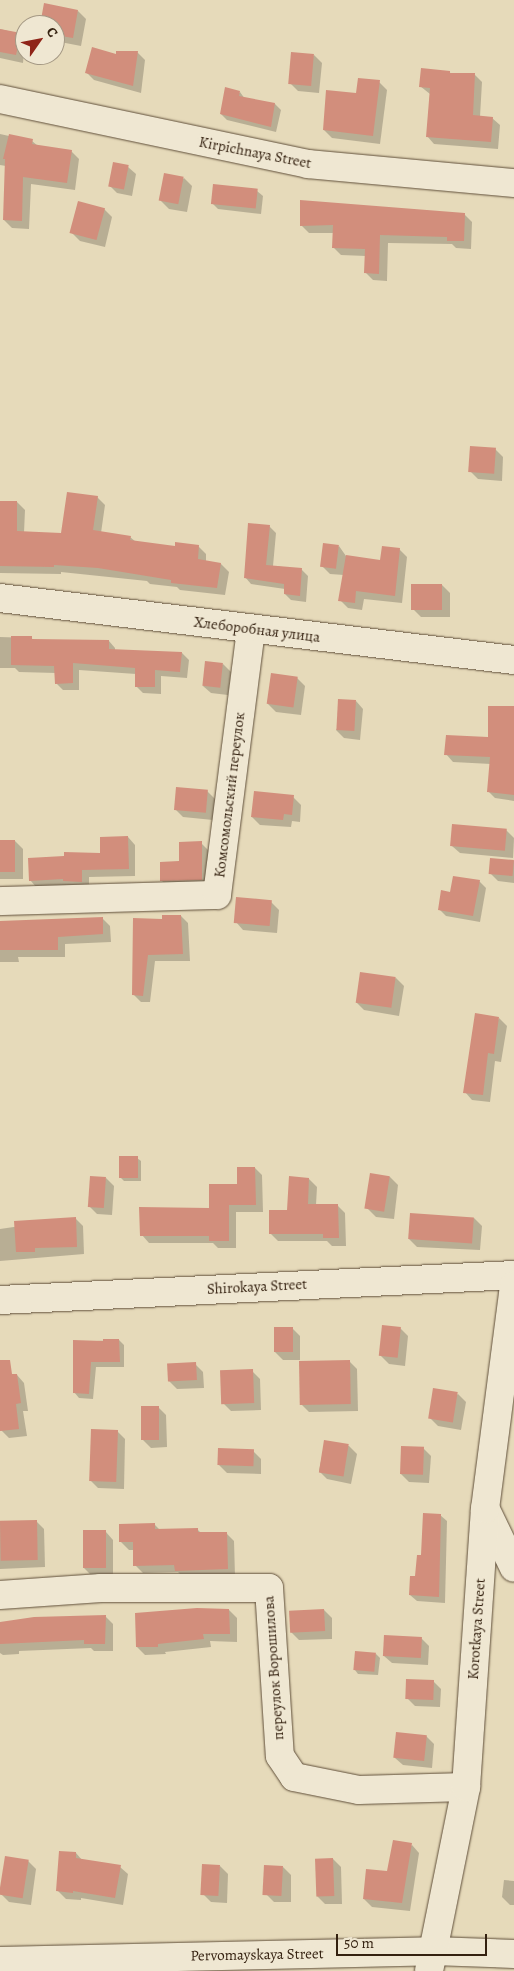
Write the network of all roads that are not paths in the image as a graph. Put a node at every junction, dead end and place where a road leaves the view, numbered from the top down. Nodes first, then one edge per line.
1 (0, 99) edge
2 (514, 183) edge
3 (0, 598) edge
4 (251, 630) junction
5 (514, 660) edge
6 (0, 901) edge
7 (514, 1275) edge
8 (514, 1286) edge
9 (0, 1300) edge
10 (485, 1509) junction
11 (514, 1568) edge
12 (0, 1595) edge
13 (466, 1787) junction
14 (514, 1954) edge
15 (0, 1960) edge
16 (431, 1961) edge

1 - 2 street, Kirpichnaya Street
3 - 4 street, Хлеборобная улица
4 - 5 street, Хлеборобная улица
4 - 6 street, Комсомольский переулок
7 - 9 street, Shirokaya Street
8 - 10 street, Korotkaya Street
10 - 11 street
10 - 13 street, Korotkaya Street
12 - 13 street, переулок Ворошилова
13 - 16 street, Korotkaya Street
14 - 16 street, Pervomayskaya Street
15 - 16 street, Pervomayskaya Street

